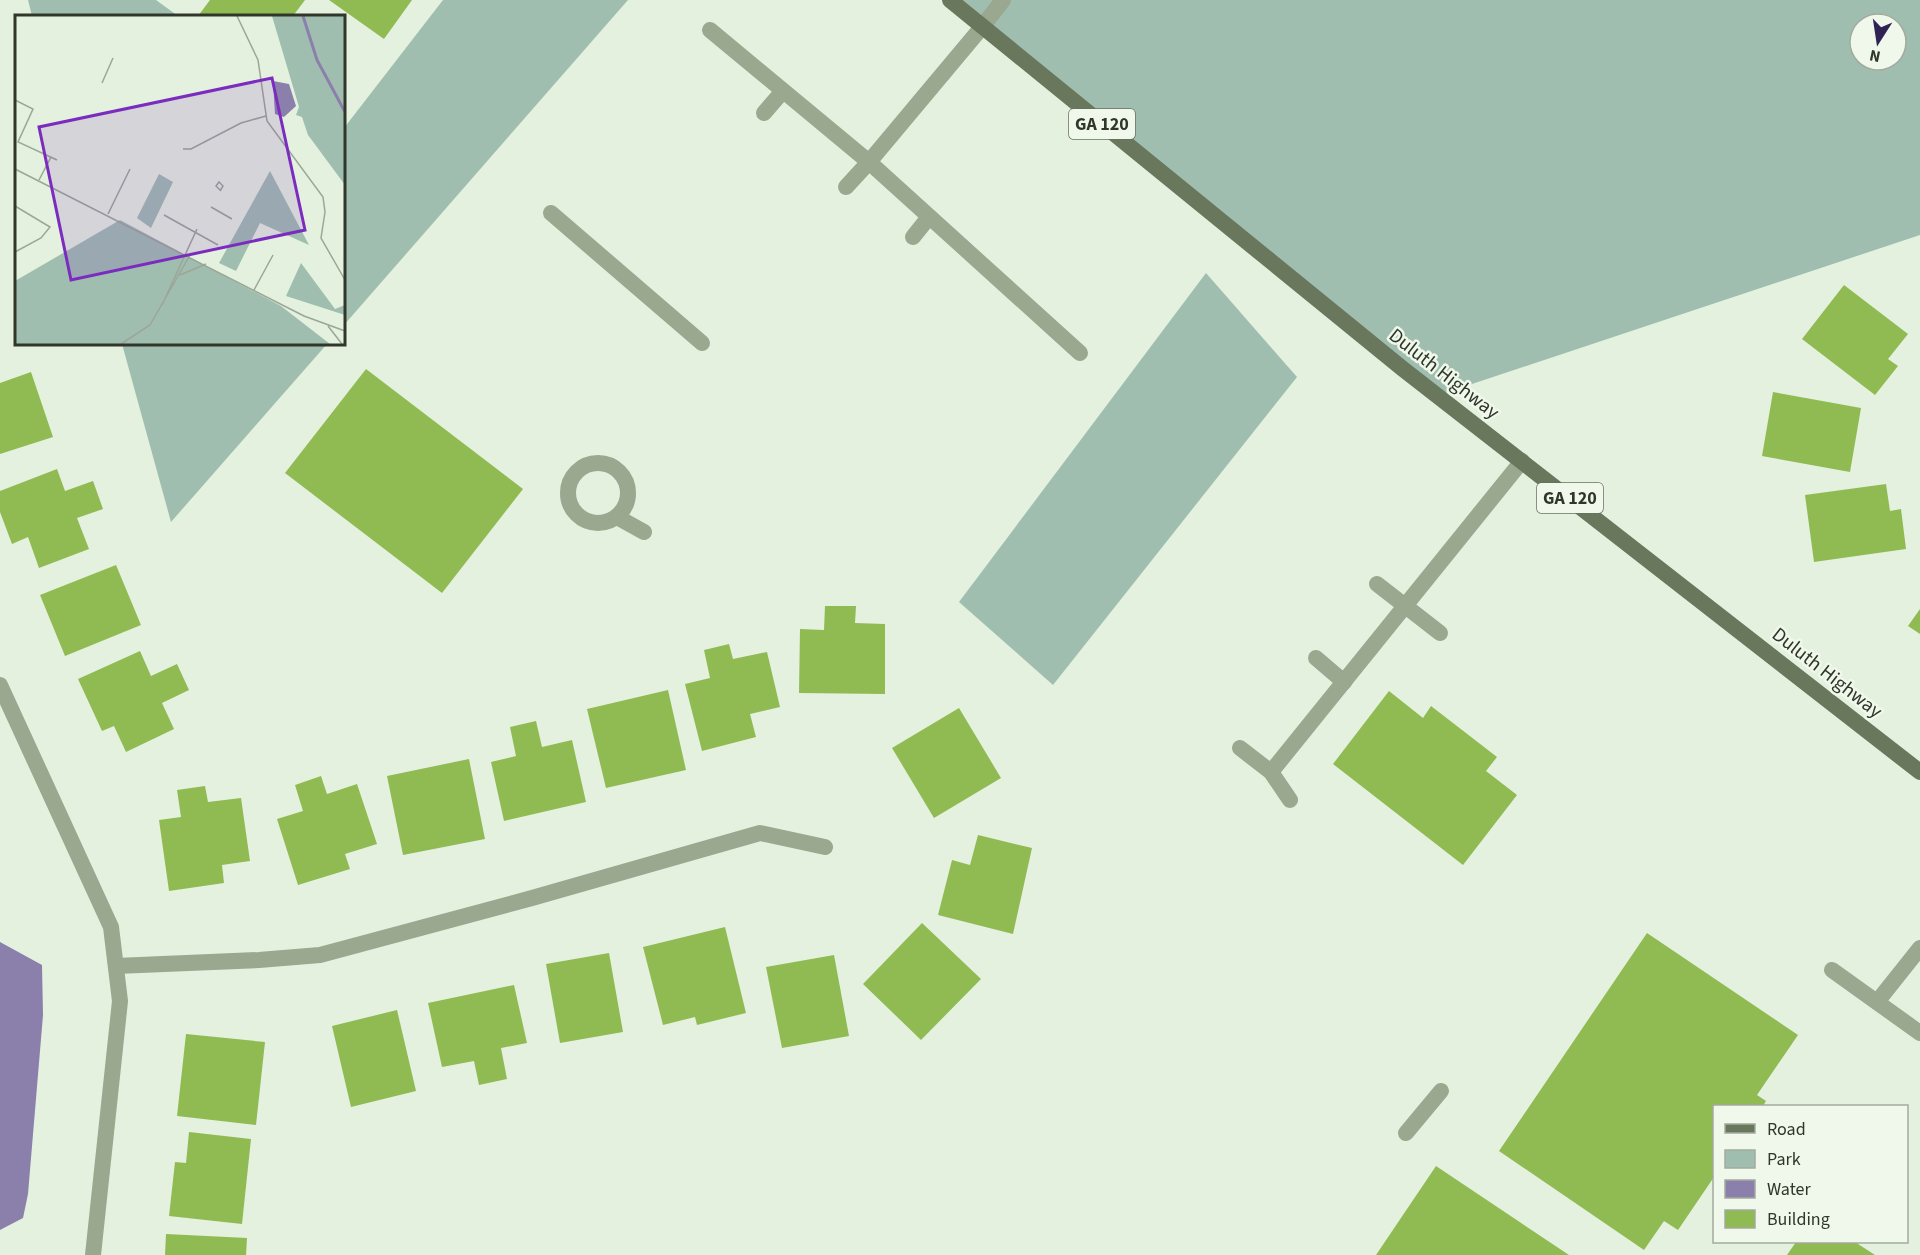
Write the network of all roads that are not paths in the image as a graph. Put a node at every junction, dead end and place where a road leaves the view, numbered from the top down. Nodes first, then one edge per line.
1 (950, 0) edge
2 (1003, 0) edge
3 (982, 27) junction
4 (710, 30) dead end
5 (783, 91) junction
6 (764, 113) dead end
7 (869, 162) junction
8 (846, 187) dead end
9 (551, 213) dead end
10 (929, 217) junction
11 (913, 237) dead end
12 (702, 343) dead end
13 (1080, 353) dead end
14 (1522, 461) junction
15 (617, 517) junction
16 (645, 532) dead end
17 (1377, 584) dead end
18 (1406, 605) junction
19 (1440, 633) dead end
20 (1316, 658) dead end
21 (1344, 682) junction
22 (0, 685) edge
23 (1239, 748) dead end
24 (1271, 772) junction
25 (1920, 772) edge
26 (1290, 800) dead end
27 (825, 846) dead end
28 (1920, 948) edge
29 (116, 966) junction
30 (1832, 970) dead end
31 (1877, 1002) junction
32 (1920, 1033) edge
33 (1441, 1091) dead end
34 (1406, 1133) dead end
35 (93, 1255) edge

1 - 3 main road, Duluth Highway / GA 120
2 - 3 street
3 - 7 street
3 - 14 main road, Duluth Highway / GA 120
4 - 5 street
5 - 6 street
5 - 7 street
7 - 8 street
7 - 10 street
9 - 12 street
10 - 11 street
10 - 13 street
14 - 18 street
14 - 25 main road, Duluth Highway / GA 120
15 - 15 street
15 - 16 street
17 - 18 street
18 - 19 street
18 - 21 street
20 - 21 street
21 - 24 street
22 - 29 street
23 - 24 street
24 - 26 street
27 - 29 street
28 - 31 street
29 - 35 street
30 - 31 street
31 - 32 street
33 - 34 street

